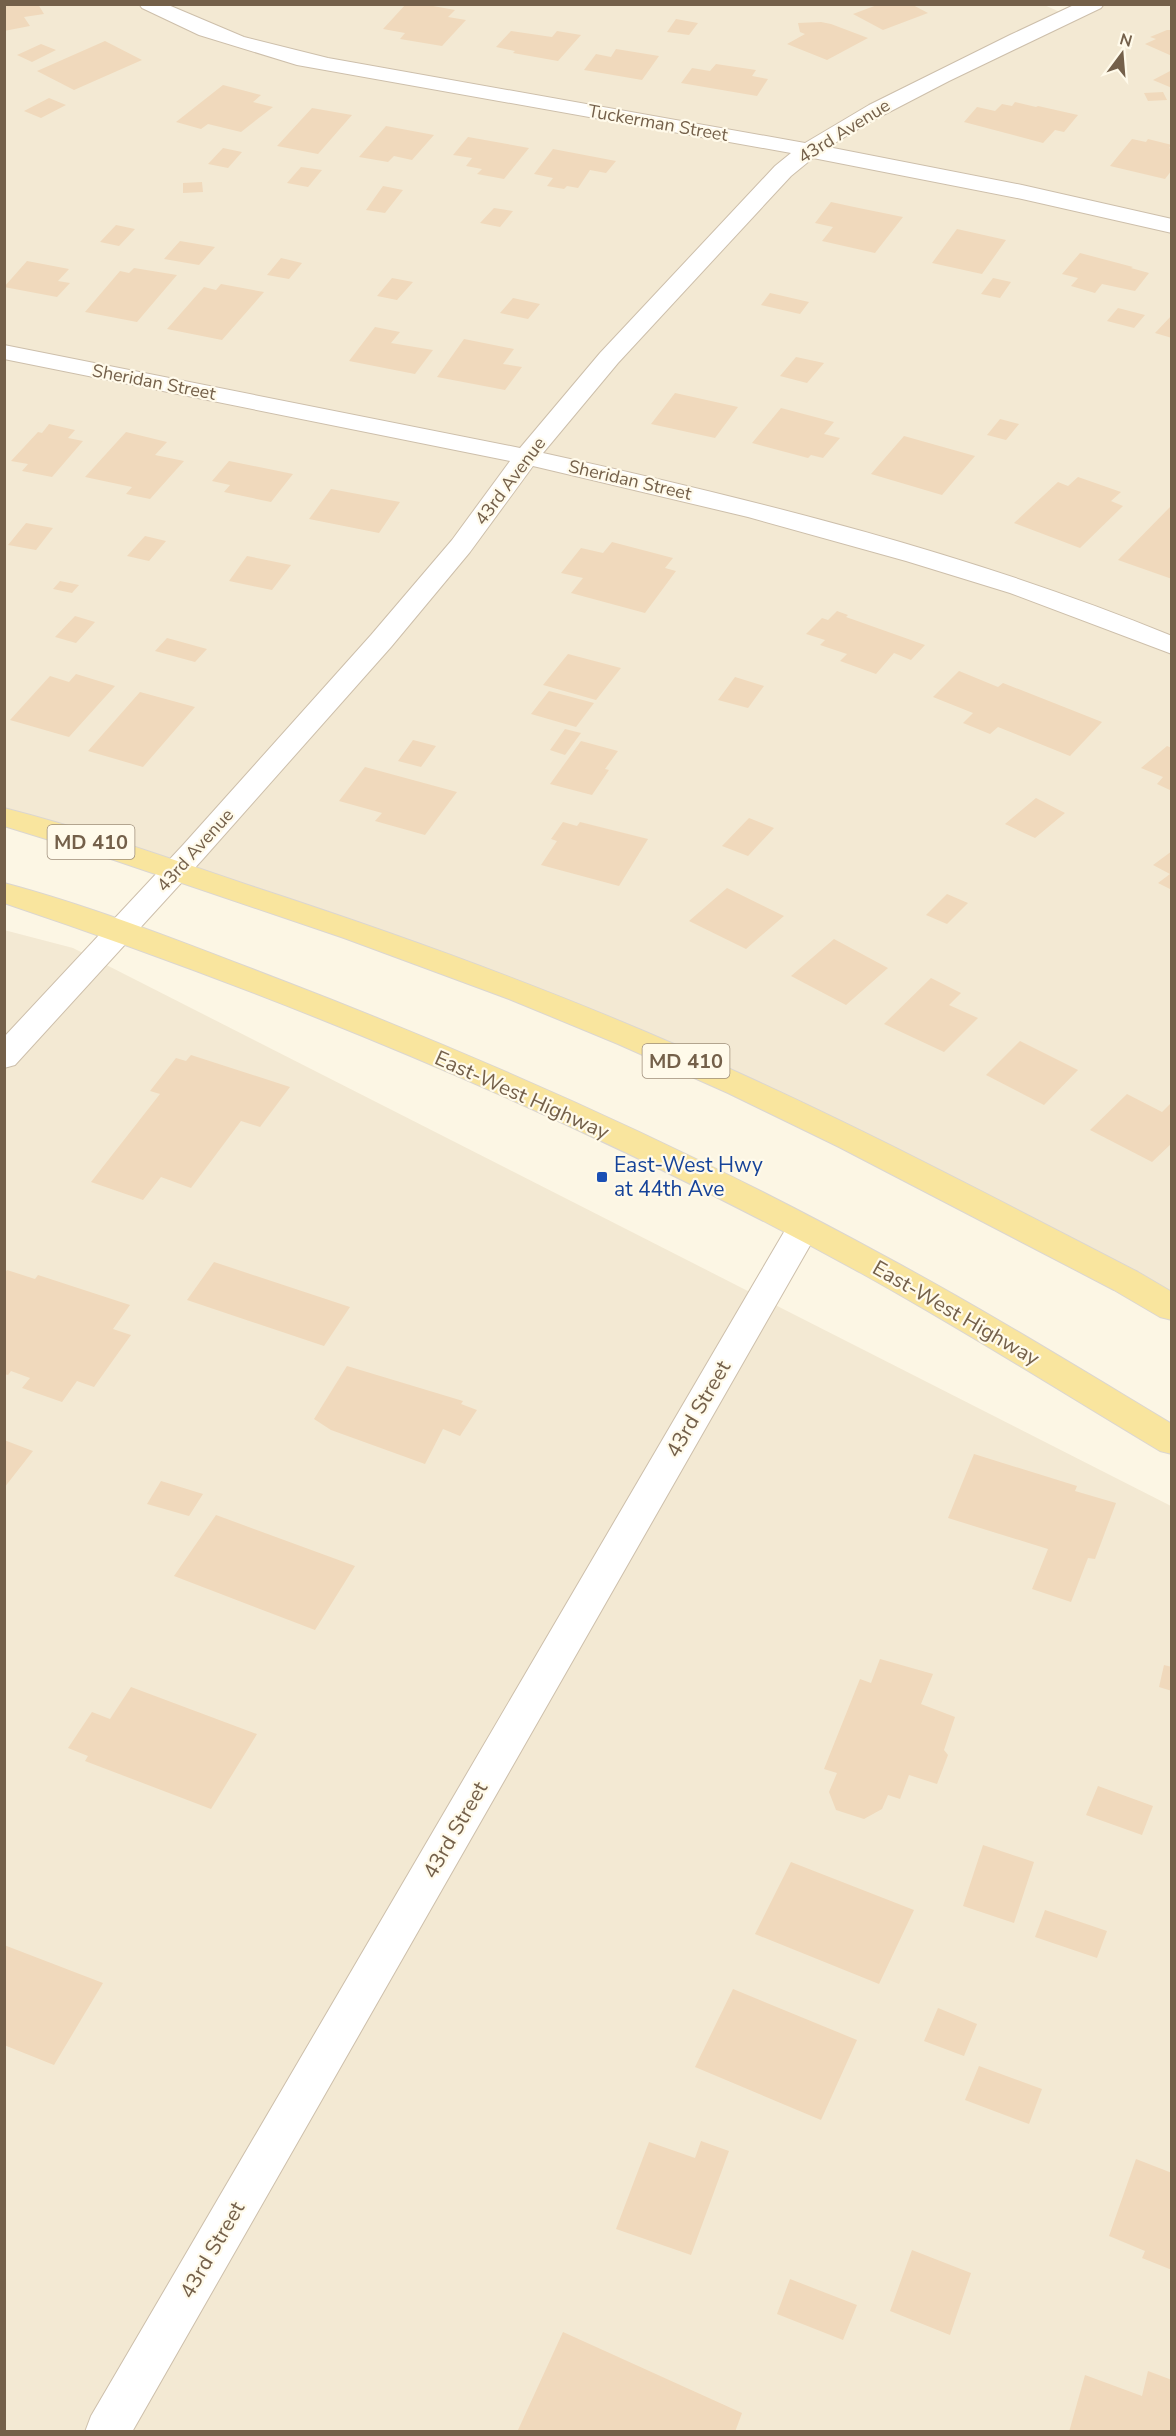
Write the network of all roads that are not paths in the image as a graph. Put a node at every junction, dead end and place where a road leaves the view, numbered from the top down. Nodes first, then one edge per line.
1 (149, 4) edge
2 (1094, 4) edge
3 (807, 150) junction
4 (1172, 226) edge
5 (4, 352) edge
6 (527, 456) junction
7 (1172, 646) edge
8 (4, 817) edge
9 (176, 870) junction
10 (4, 892) edge
11 (119, 932) junction
12 (4, 1057) edge
13 (803, 1228) junction
14 (1172, 1308) edge
15 (1172, 1441) edge
16 (107, 2432) edge

1 - 3 street, Tuckerman Street
2 - 3 street, 43rd Avenue
3 - 4 street, Tuckerman Street
3 - 6 street, 43rd Avenue
5 - 6 street, Sheridan Street
6 - 7 street, Sheridan Street
6 - 9 street, 43rd Avenue
8 - 9 main road, MD 410
9 - 11 street, 43rd Avenue
9 - 14 main road, MD 410
10 - 11 main road, East-West Highway
11 - 12 street, 43rd Avenue
11 - 13 main road, East-West Highway
13 - 15 main road, East-West Highway
13 - 16 street, 43rd Street

